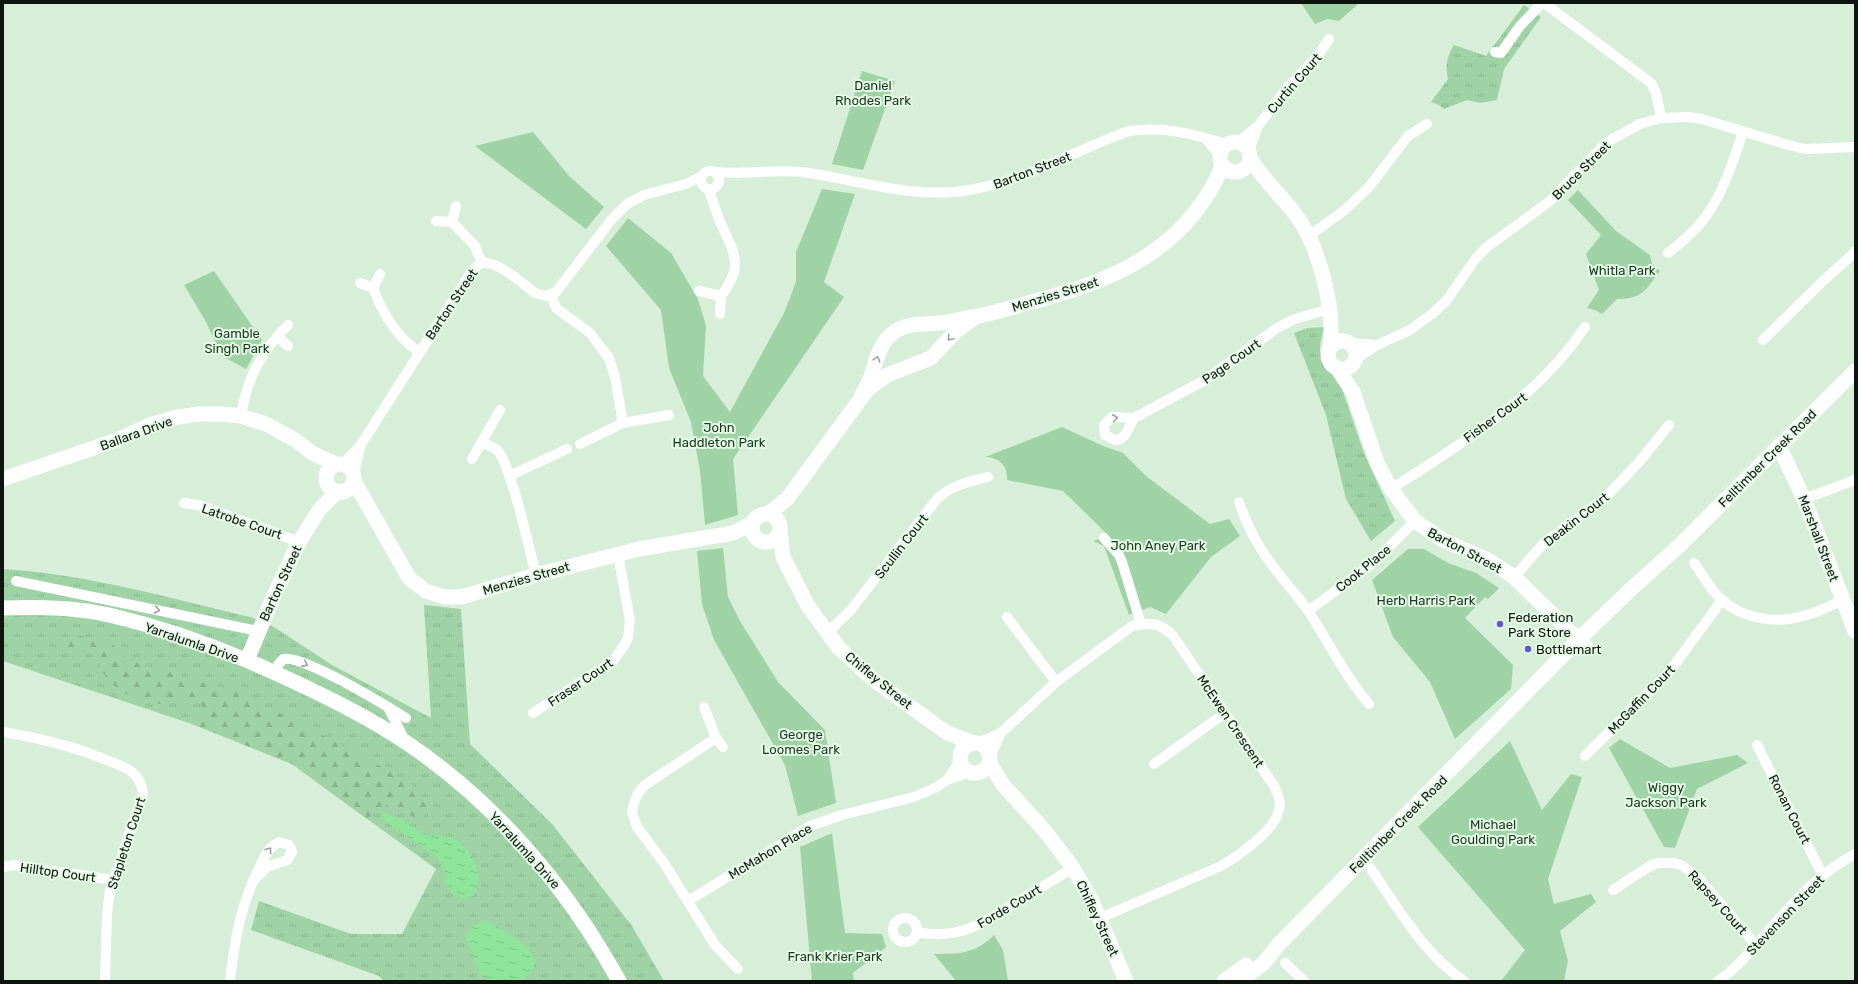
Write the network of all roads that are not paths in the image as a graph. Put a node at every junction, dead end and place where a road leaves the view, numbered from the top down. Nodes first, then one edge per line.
1 (1543, 3) edge
2 (1329, 39) dead end
3 (1495, 52) dead end
4 (1661, 118) junction
5 (1427, 124) dead end
6 (1743, 132) junction
7 (1855, 147) edge
8 (1235, 157) junction
9 (716, 172) junction
10 (735, 174) junction
11 (702, 176) junction
12 (686, 184) junction
13 (712, 186) junction
14 (456, 206) dead end
15 (436, 221) dead end
16 (452, 222) junction
17 (1309, 236) junction
18 (1855, 252) edge
19 (1668, 253) dead end
20 (482, 263) junction
21 (380, 274) dead end
22 (360, 283) dead end
23 (373, 288) junction
24 (699, 291) dead end
25 (551, 294) junction
26 (721, 296) junction
27 (720, 314) dead end
28 (981, 316) junction
29 (1330, 316) junction
30 (288, 325) dead end
31 (1584, 328) dead end
32 (277, 336) junction
33 (1763, 340) dead end
34 (1349, 342) junction
35 (1377, 345) junction
36 (288, 346) dead end
37 (1330, 347) junction
38 (419, 352) junction
39 (1355, 361) junction
40 (1337, 368) junction
41 (1855, 371) edge
42 (1353, 392) junction
43 (862, 395) junction
44 (500, 410) dead end
45 (669, 415) dead end
46 (241, 416) junction
47 (1134, 418) dead end
48 (623, 423) junction
49 (1669, 425) dead end
50 (482, 442) junction
51 (580, 444) dead end
52 (360, 446) junction
53 (1779, 446) junction
54 (567, 449) dead end
55 (472, 459) dead end
56 (509, 476) junction
57 (988, 477) dead end
58 (340, 478) junction
59 (3, 479) edge
60 (1855, 480) edge
61 (1390, 489) junction
62 (787, 499) junction
63 (1804, 499) junction
64 (1239, 502) dead end
65 (184, 503) dead end
66 (768, 514) junction
67 (1414, 522) junction
68 (780, 528) junction
69 (757, 533) junction
70 (1104, 538) dead end
71 (299, 542) junction
72 (618, 554) junction
73 (783, 557) junction
74 (1694, 563) dead end
75 (536, 574) junction
76 (1514, 577) junction
77 (16, 581) dead end
78 (1722, 600) junction
79 (1843, 600) junction
80 (119, 602) junction
81 (3, 608) edge
82 (1308, 611) junction
83 (108, 614) junction
84 (1007, 617) dead end
85 (1141, 624) junction
86 (258, 631) junction
87 (1855, 631) edge
88 (827, 633) junction
89 (1582, 644) junction
90 (247, 660) junction
91 (275, 673) junction
92 (1056, 682) junction
93 (1369, 704) dead end
94 (388, 707) junction
95 (704, 707) dead end
96 (533, 713) dead end
97 (1225, 713) junction
98 (406, 718) dead end
99 (3, 732) edge
100 (1001, 733) junction
101 (947, 734) junction
102 (716, 738) junction
103 (405, 742) junction
104 (976, 743) junction
105 (1757, 745) dead end
106 (723, 747) dead end
107 (1585, 756) dead end
108 (989, 759) junction
109 (1154, 764) dead end
110 (967, 766) junction
111 (947, 780) junction
112 (1003, 785) junction
113 (1855, 854) edge
114 (1364, 859) junction
115 (3, 867) edge
116 (1074, 868) junction
117 (1822, 874) junction
118 (113, 880) junction
119 (254, 880) dead end
120 (1613, 890) dead end
121 (688, 901) junction
122 (1100, 918) junction
123 (917, 932) dead end
124 (1280, 944) junction
125 (1756, 945) junction
126 (1285, 963) dead end
127 (738, 969) dead end
128 (1460, 980) edge
129 (1720, 980) edge
130 (105, 981) edge
131 (230, 981) edge
132 (619, 981) edge
133 (1126, 981) edge
134 (1224, 981) edge
135 (1240, 981) edge
136 (1304, 981) edge

1 - 3 street
1 - 4 street
2 - 8 street, Curtin Court
4 - 6 street, Bruce Street
4 - 35 street, Bruce Street
5 - 17 street
6 - 7 street, Bruce Street
6 - 19 street
8 - 10 street, Barton Street
8 - 17 street
8 - 28 street, Menzies Street
9 - 10 street, Barton Street
9 - 11 street
9 - 13 street
10 - 13 street, Barton Street
11 - 12 street
11 - 13 street
12 - 13 street
12 - 25 street
13 - 26 street
14 - 16 street
15 - 16 street
16 - 20 street
17 - 29 street
18 - 33 street
20 - 25 street, Barton Street
20 - 38 street, Barton Street
21 - 23 street
22 - 23 street
23 - 38 street
24 - 26 street
25 - 48 street
26 - 27 street
28 -> 43 street, Menzies Street
43 -> 28 street, Menzies Street
29 - 34 street
29 - 37 street
29 - 47 street, Page Court
30 - 32 street
31 - 61 street, Fisher Court
32 - 36 street
32 - 46 street
34 - 35 street, Bruce Street
34 - 37 street
34 - 39 street
35 - 39 street, Bruce Street
37 - 40 street
38 - 52 street, Barton Street
39 - 40 street
39 - 42 street, Barton Street
40 - 42 street, Barton Street
41 - 53 street, Felltimber Creek Road
42 - 61 street, Barton Street
43 - 62 street, Menzies Street
44 - 50 street
45 - 48 street
46 - 58 street, Ballara Drive
46 - 59 street, Ballara Drive
48 - 51 street
49 - 76 street, Deakin Court
50 - 55 street
50 - 56 street
52 - 58 street, Barton Street
52 - 58 street, Barton Street
53 - 63 street, Marshall Street
53 - 89 street, Felltimber Creek Road
54 - 56 street
56 - 75 street
57 - 88 street, Scullin Court
58 - 71 street, Barton Street
58 - 75 street, Menzies Street
60 - 63 street
61 - 67 street, Barton Street
62 - 66 street, Menzies Street
62 - 68 street, Menzies Street
63 - 79 street, Marshall Street
64 - 82 street
65 - 71 street, Latrobe Court
66 - 68 street
66 - 69 street
67 - 76 street, Barton Street
67 - 82 street, Cook Place
68 - 69 street
68 - 73 street, Chifley Street
69 - 72 street, Menzies Street
69 - 73 street, Chifley Street
70 - 85 street
71 - 86 street, Barton Street
72 - 75 street, Menzies Street
72 - 96 street, Fraser Court
73 - 88 street, Chifley Street
74 - 78 street
76 - 89 street, Barton Street
77 - 80 street, Yarralumla Drive
78 - 79 street
78 - 107 street, McGaffin Court
79 - 87 street, Marshall Street
80 - 83 street
80 -> 86 street, Yarralumla Drive
81 - 83 street, Yarralumla Drive
82 - 93 street
83 - 90 street, Yarralumla Drive
84 - 92 street
85 - 92 street
85 - 97 street, McEwen Crescent
86 - 90 street, Barton Street
88 - 101 street, Chifley Street
89 - 114 street, Felltimber Creek Road
90 - 91 street, Yarralumla Drive
91 -> 94 street
91 - 103 street, Yarralumla Drive
92 - 100 street
94 - 98 street
94 - 103 street, Yarralumla Drive
95 - 102 street
97 - 109 street
97 - 122 street, McEwen Crescent
99 - 118 street, Stapleton Court
100 - 104 street
100 - 108 street
101 - 104 street, Chifley Street
101 - 110 street, Chifley Street
102 - 106 street
102 - 121 street
103 - 132 street, Yarralumla Drive
104 - 108 street
104 - 110 street
105 - 117 street, Ronan Court
108 - 110 street
108 - 112 street, Chifley Street
110 - 111 street, McMahon Place
110 - 111 street, McMahon Place
110 - 112 street, Chifley Street
111 - 121 street, McMahon Place
112 - 116 street, Chifley Street
113 - 117 street, Stevenson Street
114 - 124 street, Felltimber Creek Road
114 - 128 street
115 - 118 street, Hilltop Court
116 - 122 street, Chifley Street
116 - 123 street, Forde Court
117 - 125 street, Stevenson Street
118 - 130 street, Stapleton Court
119 - 131 street
120 - 125 street, Rapsey Court
121 - 127 street
122 - 133 street, Chifley Street
124 - 134 street, Felltimber Creek Road
124 - 135 street, Felltimber Creek Road
125 - 129 street, Stevenson Street
126 - 136 street

